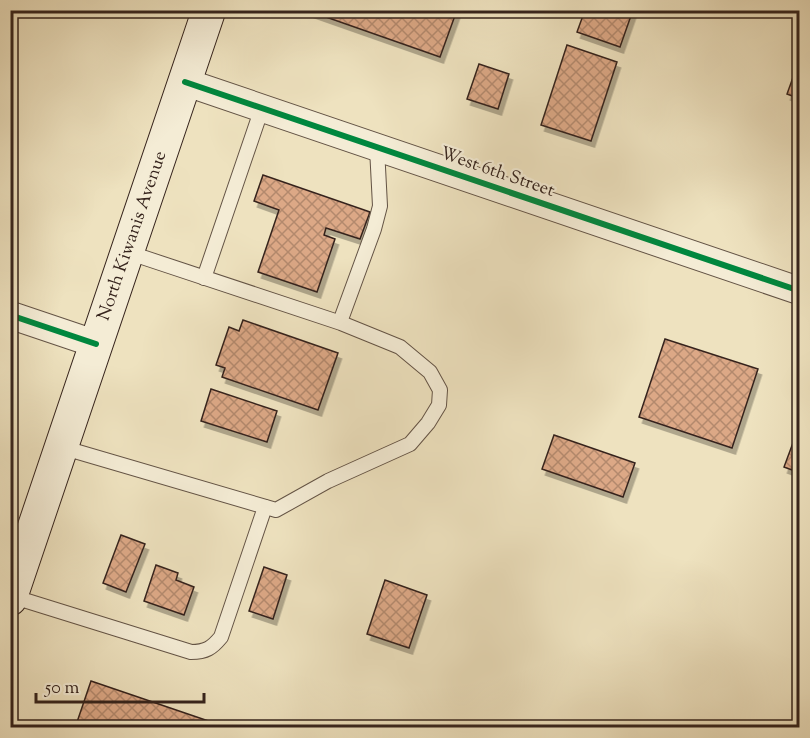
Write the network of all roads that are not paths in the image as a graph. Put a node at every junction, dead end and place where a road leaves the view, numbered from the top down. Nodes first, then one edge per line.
1 (209, 10) edge
2 (185, 82) junction
3 (262, 108) junction
4 (377, 148) junction
5 (127, 252) junction
6 (204, 278) junction
7 (800, 291) edge
8 (10, 315) edge
9 (340, 322) junction
10 (96, 344) junction
11 (62, 447) junction
12 (265, 507) junction
13 (11, 598) edge

1 - 2 main road, North Kiwanis Avenue
2 - 3 street, West 6th Street
2 - 5 main road, North Kiwanis Avenue
3 - 4 street, West 6th Street
3 - 6 lane
4 - 7 street, West 6th Street
4 - 9 lane
5 - 6 lane
5 - 10 main road, North Kiwanis Avenue
6 - 9 lane
8 - 10 street
9 - 12 lane
10 - 11 main road, North Kiwanis Avenue
11 - 12 lane
11 - 13 main road, North Kiwanis Avenue
12 - 13 lane

